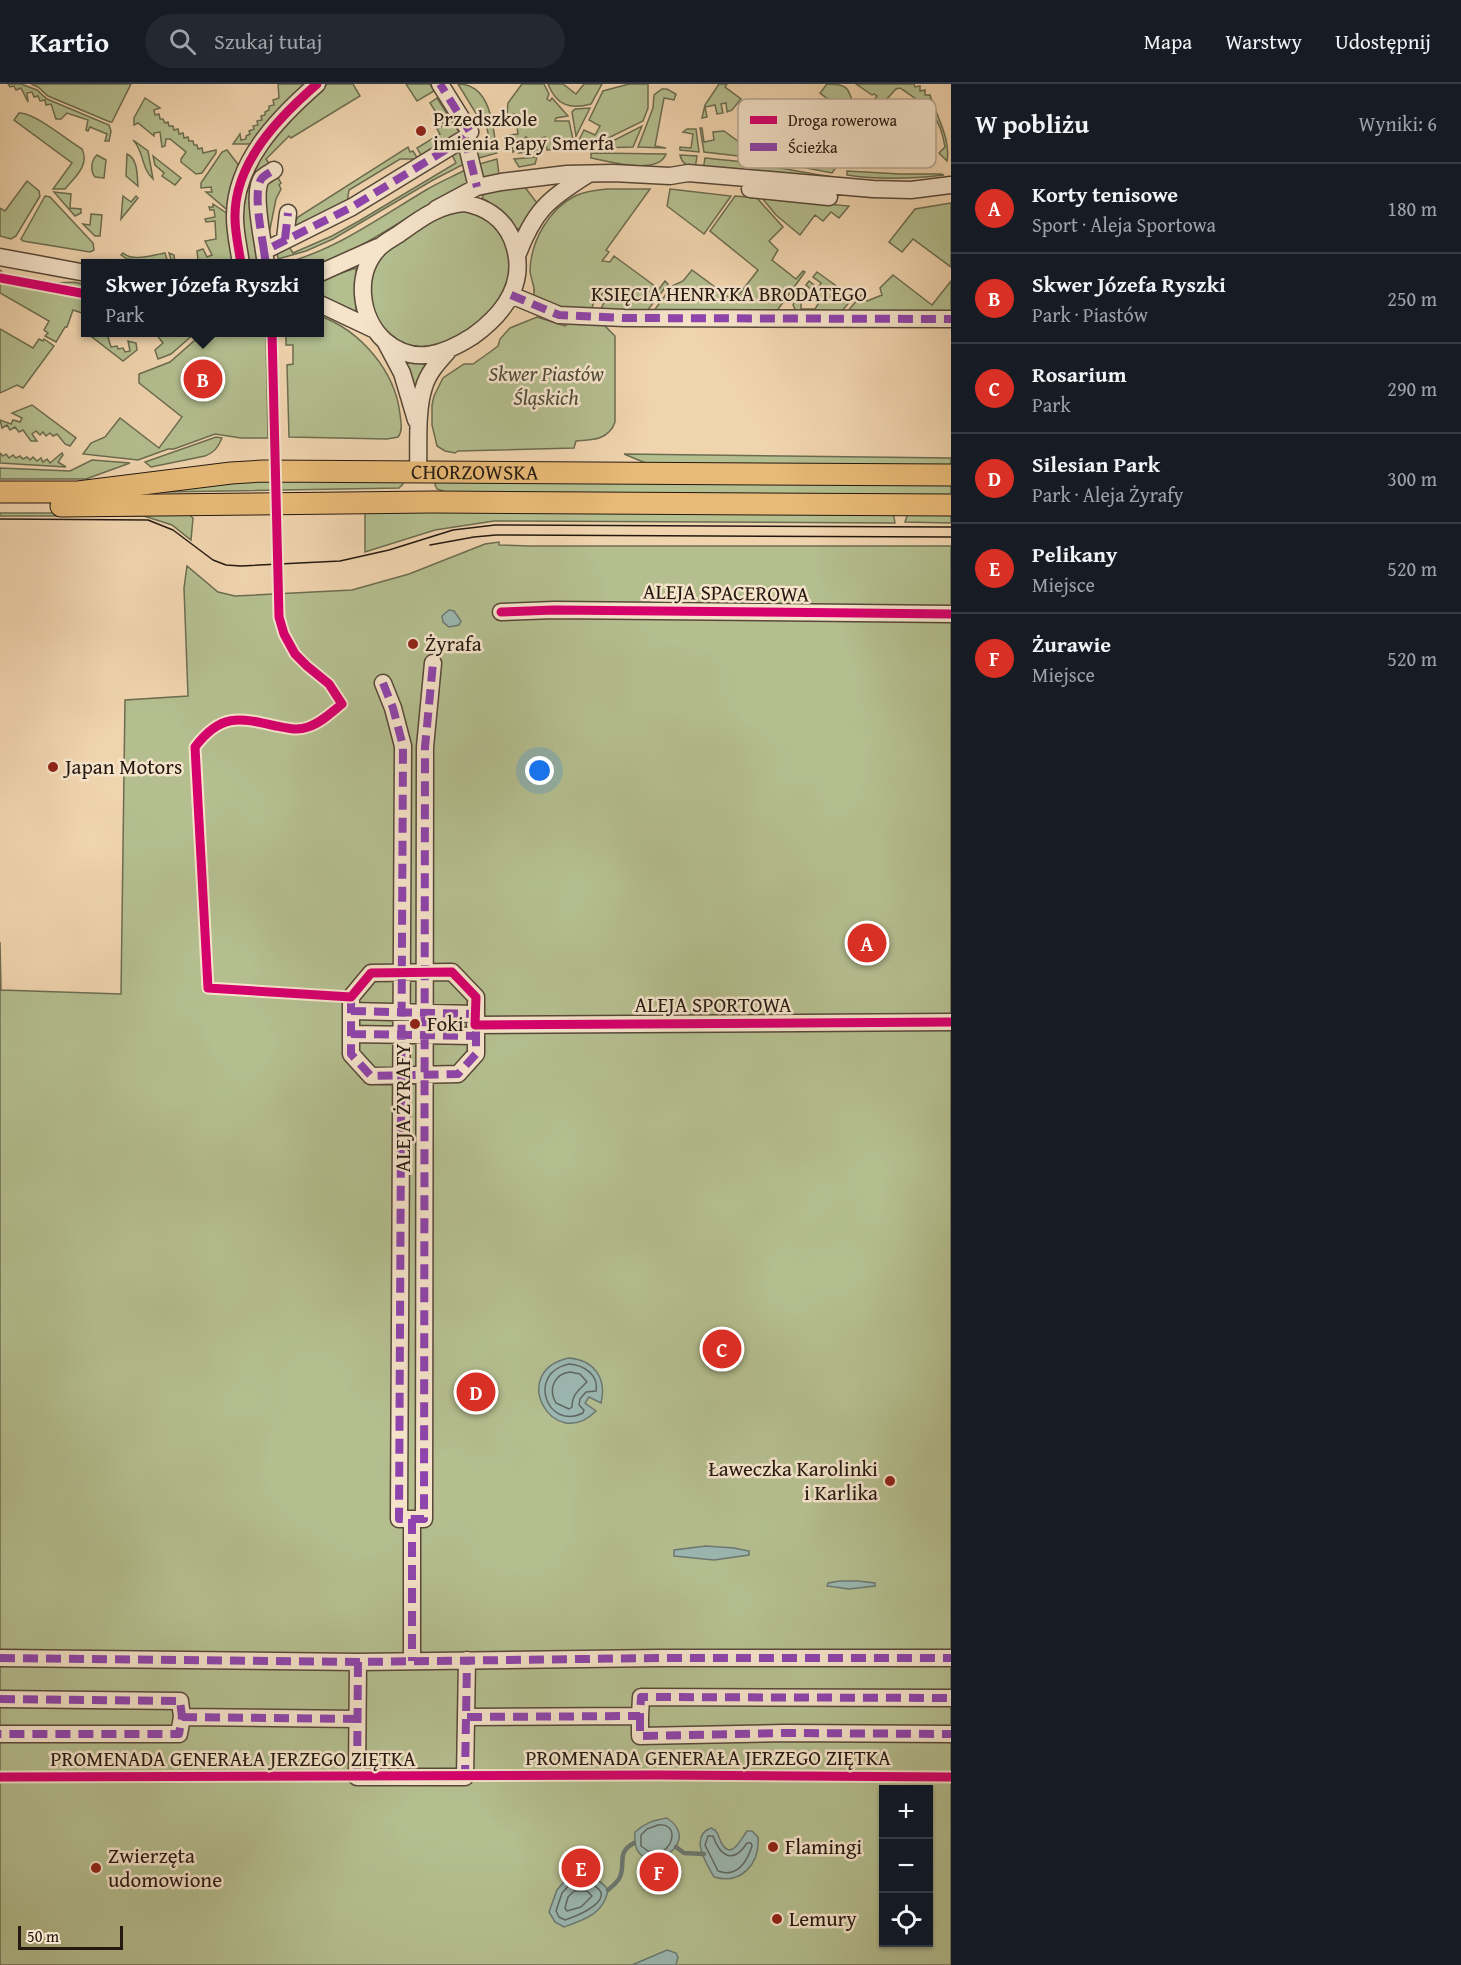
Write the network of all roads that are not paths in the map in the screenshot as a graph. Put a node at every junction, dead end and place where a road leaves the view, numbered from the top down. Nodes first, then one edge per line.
1 (317, 84) edge
2 (440, 84) edge
3 (465, 138) junction
4 (274, 170) dead end
5 (589, 173) junction
6 (670, 176) junction
7 (540, 177) junction
8 (951, 185) edge
9 (477, 187) junction
10 (951, 196) edge
11 (550, 200) junction
12 (436, 209) junction
13 (288, 213) dead end
14 (285, 239) junction
15 (379, 247) junction
16 (517, 256) junction
17 (0, 257) edge
18 (265, 257) edge
19 (240, 259) edge
20 (324, 271) edge
21 (81, 272) edge
22 (511, 295) junction
23 (324, 305) edge
24 (951, 319) edge
25 (380, 335) junction
26 (448, 351) junction
27 (419, 430) junction
28 (418, 472) junction
29 (951, 475) edge
30 (0, 492) edge
31 (390, 502) junction
32 (453, 503) junction
33 (951, 505) edge
34 (0, 506) edge
35 (501, 612) dead end
36 (951, 614) edge
37 (433, 663) dead end
38 (383, 683) dead end
39 (426, 972) junction
40 (403, 973) junction
41 (351, 1011) junction
42 (402, 1012) junction
43 (426, 1012) junction
44 (951, 1022) edge
45 (475, 1025) junction
46 (351, 1034) junction
47 (402, 1035) junction
48 (426, 1035) junction
49 (426, 1074) junction
50 (402, 1075) junction
51 (412, 1519) junction
52 (0, 1658) edge
53 (951, 1658) edge
54 (467, 1660) junction
55 (412, 1661) junction
56 (358, 1662) junction
57 (951, 1698) edge
58 (0, 1699) edge
59 (640, 1716) junction
60 (182, 1717) junction
61 (466, 1717) junction
62 (357, 1719) junction
63 (0, 1734) edge
64 (951, 1734) edge

1 - 19 street
2 - 3 street
3 - 9 street
3 - 14 street
4 - 18 street
5 - 6 street
5 - 7 street
5 - 11 street
6 - 8 street
6 - 10 street
7 - 9 street
7 - 11 street
9 - 12 street
11 - 16 street
12 - 15 street
12 - 16 street
13 - 14 street
14 - 18 street
15 - 20 street
15 - 25 street
16 - 22 street
17 - 21 street
22 - 24 street, KSIĘCIA HENRYKA BRODATEGO
22 - 26 street
23 - 25 street
25 - 26 street
25 - 27 street
26 - 27 street
27 - 28 street
28 - 29 main road, CHORZOWSKA
28 - 30 main road, CHORZOWSKA
28 - 31 main road
28 - 32 main road
31 - 32 main road, CHORZOWSKA
31 - 34 main road, CHORZOWSKA
32 - 33 main road, CHORZOWSKA
35 - 36 street, ALEJA SPACEROWA
37 - 39 street, ALEJA ŻYRAFY
38 - 40 street, ALEJA ŻYRAFY
39 - 40 street
39 - 43 street, ALEJA ŻYRAFY
39 - 45 street
40 - 41 street
40 - 42 street, ALEJA ŻYRAFY
41 - 42 street
41 - 46 street
42 - 43 street
42 - 47 street, ALEJA ŻYRAFY
43 - 45 street
43 - 48 street, ALEJA ŻYRAFY
44 - 45 street, ALEJA SPORTOWA
45 - 48 street
45 - 49 street
46 - 47 street
46 - 50 street
47 - 48 street
47 - 50 street, ALEJA ŻYRAFY
48 - 49 street, ALEJA ŻYRAFY
49 - 50 street
49 - 51 street, ALEJA ŻYRAFY
50 - 51 street, ALEJA ŻYRAFY
51 - 55 street
52 - 56 street
53 - 54 street
54 - 55 street
54 - 61 street
55 - 56 street
56 - 62 street
57 - 59 street
58 - 60 street
59 - 61 street
59 - 64 street
60 - 62 street
60 - 63 street
61 - 62 street, PROMENADA GENERAŁA JERZEGO ZIĘTKA

